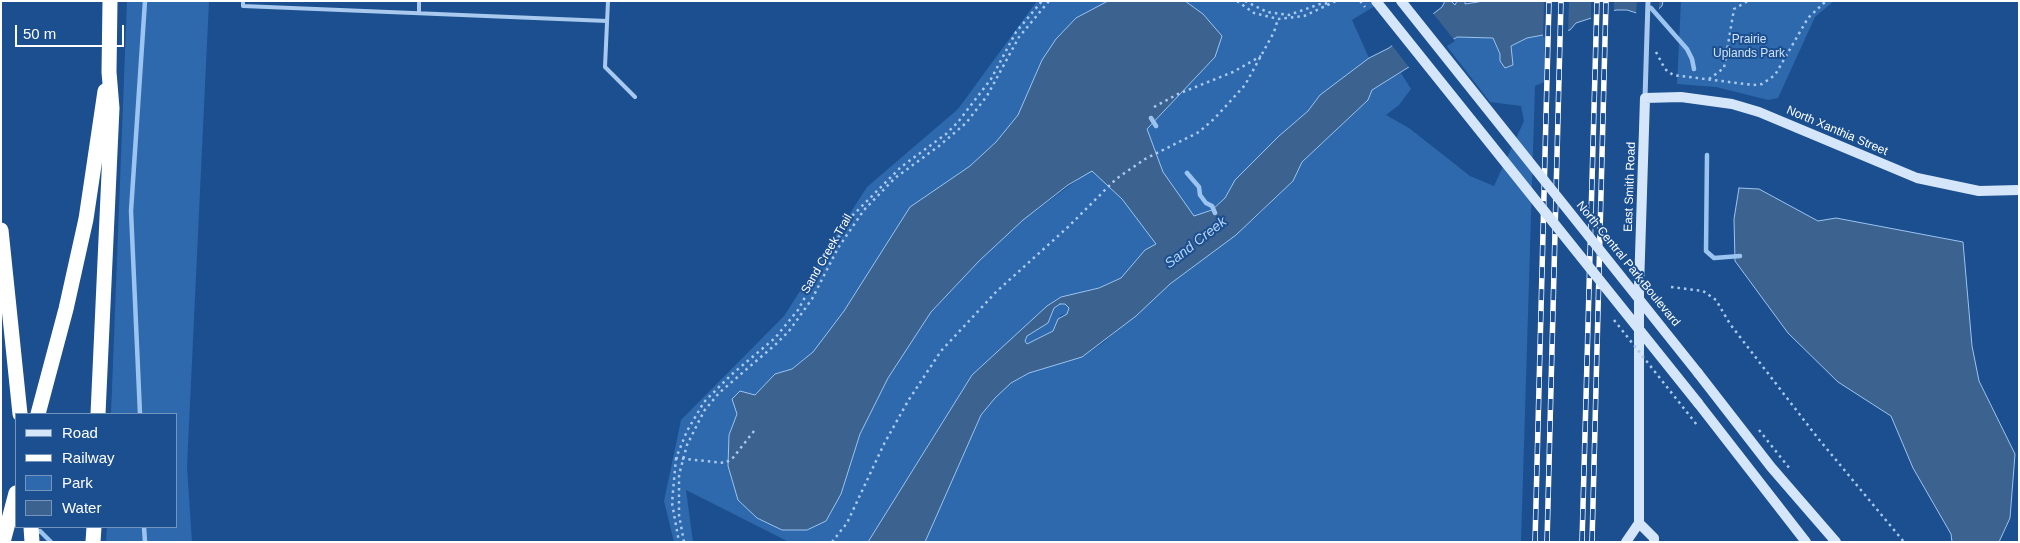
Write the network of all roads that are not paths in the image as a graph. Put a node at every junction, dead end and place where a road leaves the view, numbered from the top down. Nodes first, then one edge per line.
1 (110, 1) edge
2 (243, 1) edge
3 (419, 1) edge
4 (608, 1) edge
5 (1376, 1) edge
6 (1402, 1) edge
7 (1648, 1) edge
8 (419, 13) junction
9 (607, 21) junction
10 (109, 72) junction
11 (634, 97) dead end
12 (1645, 98) junction
13 (2019, 190) edge
14 (1, 230) edge
15 (20, 413) edge
16 (38, 413) edge
17 (98, 413) edge
18 (15, 497) edge
19 (1639, 523) junction
20 (31, 528) edge
21 (94, 528) edge
22 (3, 542) edge
23 (32, 542) edge
24 (93, 542) edge
25 (1626, 542) edge
26 (1654, 542) edge
27 (1806, 542) edge
28 (1836, 542) edge

1 - 10 highway
2 - 8 lane
3 - 8 lane
4 - 9 lane
5 - 27 main road, bridge
6 - 28 main road, North Central Park Boulevard, bridge
7 - 12 street, East Smith Road
8 - 9 lane
9 - 11 lane
10 - 16 highway
10 - 17 highway
12 - 13 main road, North Xanthia Street
12 - 19 main road, East Smith Road
14 - 15 highway
18 - 22 highway
19 - 25 main road
19 - 26 main road
20 - 23 highway
21 - 24 highway

